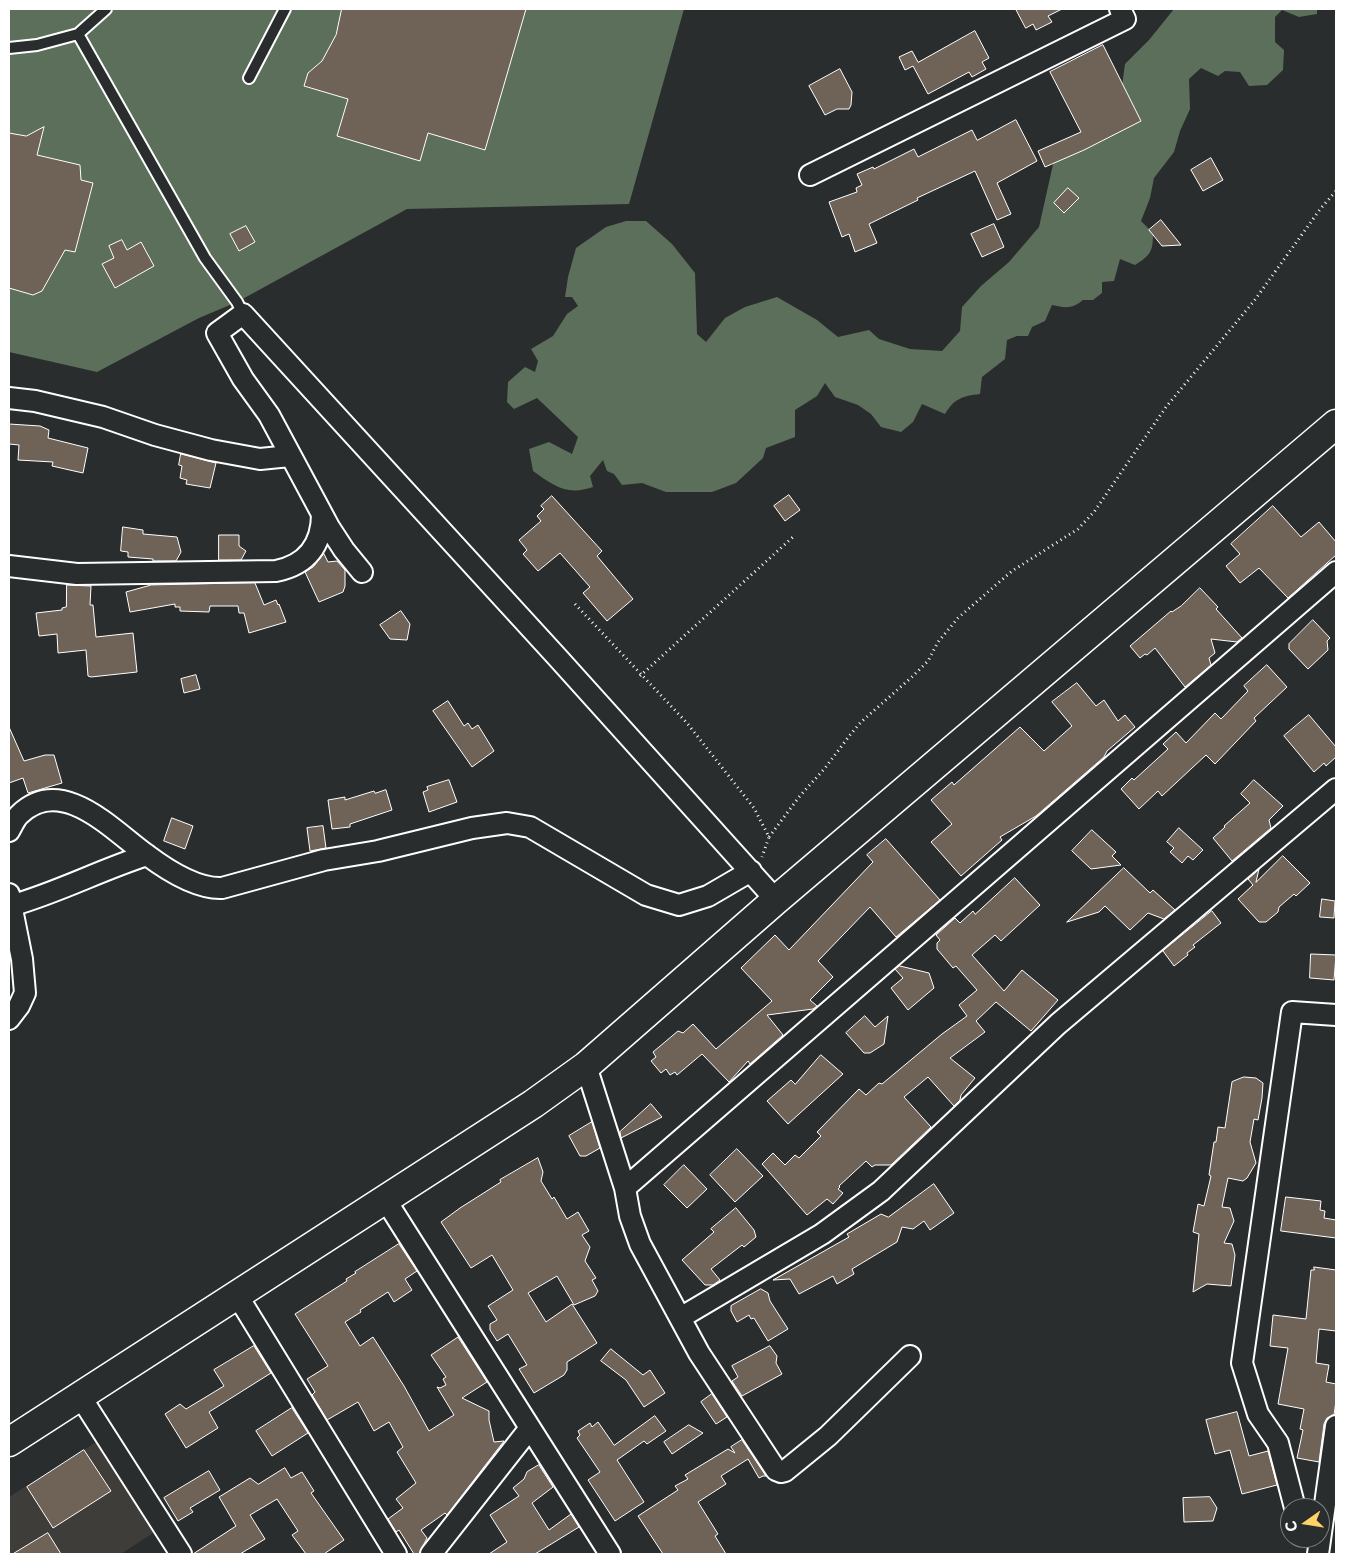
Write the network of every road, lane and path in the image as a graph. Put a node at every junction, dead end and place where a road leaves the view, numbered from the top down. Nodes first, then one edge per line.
1 (106, 9) edge
2 (285, 9) edge
3 (1120, 9) edge
4 (78, 34) junction
5 (9, 48) edge
6 (249, 78) dead end
7 (810, 176) dead end
8 (1336, 191) edge
9 (243, 314) junction
10 (9, 398) edge
11 (1336, 424) edge
12 (290, 456) junction
13 (322, 514) junction
14 (793, 537) dead end
15 (9, 566) edge
16 (362, 572) dead end
17 (1336, 572) edge
18 (575, 604) dead end
19 (640, 676) junction
20 (1336, 789) edge
21 (9, 831) edge
22 (769, 837) junction
23 (147, 856) junction
24 (751, 871) junction
25 (9, 900) edge
26 (776, 900) junction
27 (1336, 1015) edge
28 (9, 1019) edge
29 (586, 1066) junction
30 (625, 1188) junction
31 (385, 1200) junction
32 (237, 1295) junction
33 (680, 1318) junction
34 (910, 1356) dead end
35 (80, 1396) junction
36 (1336, 1426) edge
37 (530, 1428) junction
38 (9, 1442) edge
39 (1292, 1498) edge
40 (181, 1554) edge
41 (396, 1554) edge
42 (431, 1554) edge
43 (610, 1554) edge
44 (1318, 1554) edge

1 - 4 lane
2 - 6 lane
3 - 7 street
4 - 5 lane
4 - 9 lane
8 - 22 path
9 - 12 street
9 - 24 street
10 - 12 street
11 - 26 main road
12 - 13 street
13 - 15 street
13 - 16 street
14 - 19 path
17 - 30 street
18 - 19 path
19 - 22 path
20 - 33 street
21 - 23 street
22 - 24 path
23 - 24 street
23 - 25 street
24 - 26 street
25 - 28 street
26 - 29 main road
27 - 39 street
29 - 30 street
29 - 31 main road
30 - 33 street
31 - 32 main road
31 - 37 street
32 - 35 main road
32 - 41 street
33 - 34 street
35 - 38 main road
35 - 40 street
36 - 44 street
37 - 42 street
37 - 43 street

